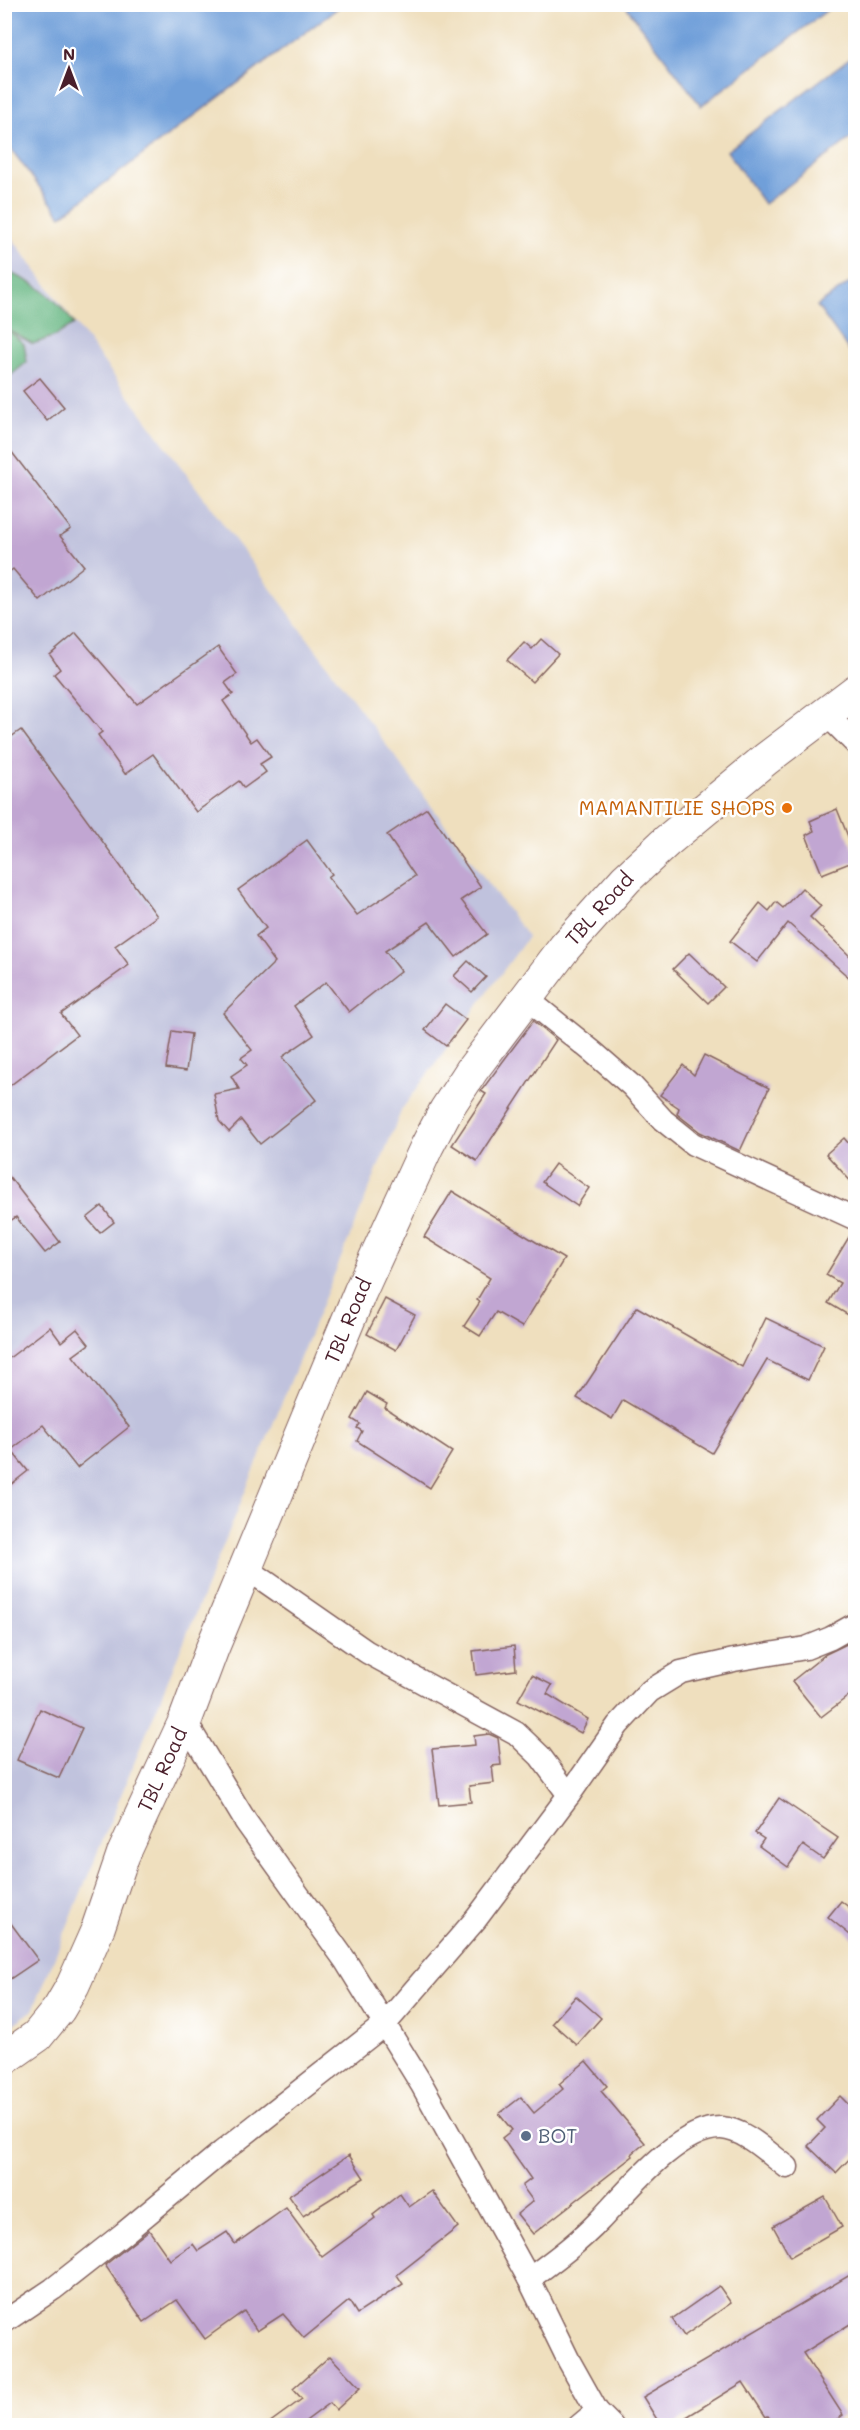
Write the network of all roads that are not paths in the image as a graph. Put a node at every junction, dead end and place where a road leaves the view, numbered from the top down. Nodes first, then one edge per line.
1 (855, 691) edge
2 (826, 714) junction
3 (855, 744) edge
4 (526, 998) junction
5 (855, 1219) edge
6 (246, 1568) junction
7 (855, 1624) edge
8 (185, 1721) junction
9 (569, 1795) junction
10 (385, 2024) junction
11 (4, 2059) edge
12 (787, 2167) dead end
13 (529, 2279) junction
14 (4, 2322) edge
15 (605, 2418) edge
16 (579, 2426) edge

1 - 2 street, TBL Road
2 - 3 street
2 - 4 street, TBL Road
4 - 5 street
4 - 6 street, TBL Road
6 - 8 street, TBL Road
6 - 9 street
7 - 9 street
8 - 10 street
8 - 11 street, TBL Road
9 - 10 street
10 - 13 street
10 - 14 street
12 - 13 street
13 - 15 street
15 - 16 street

